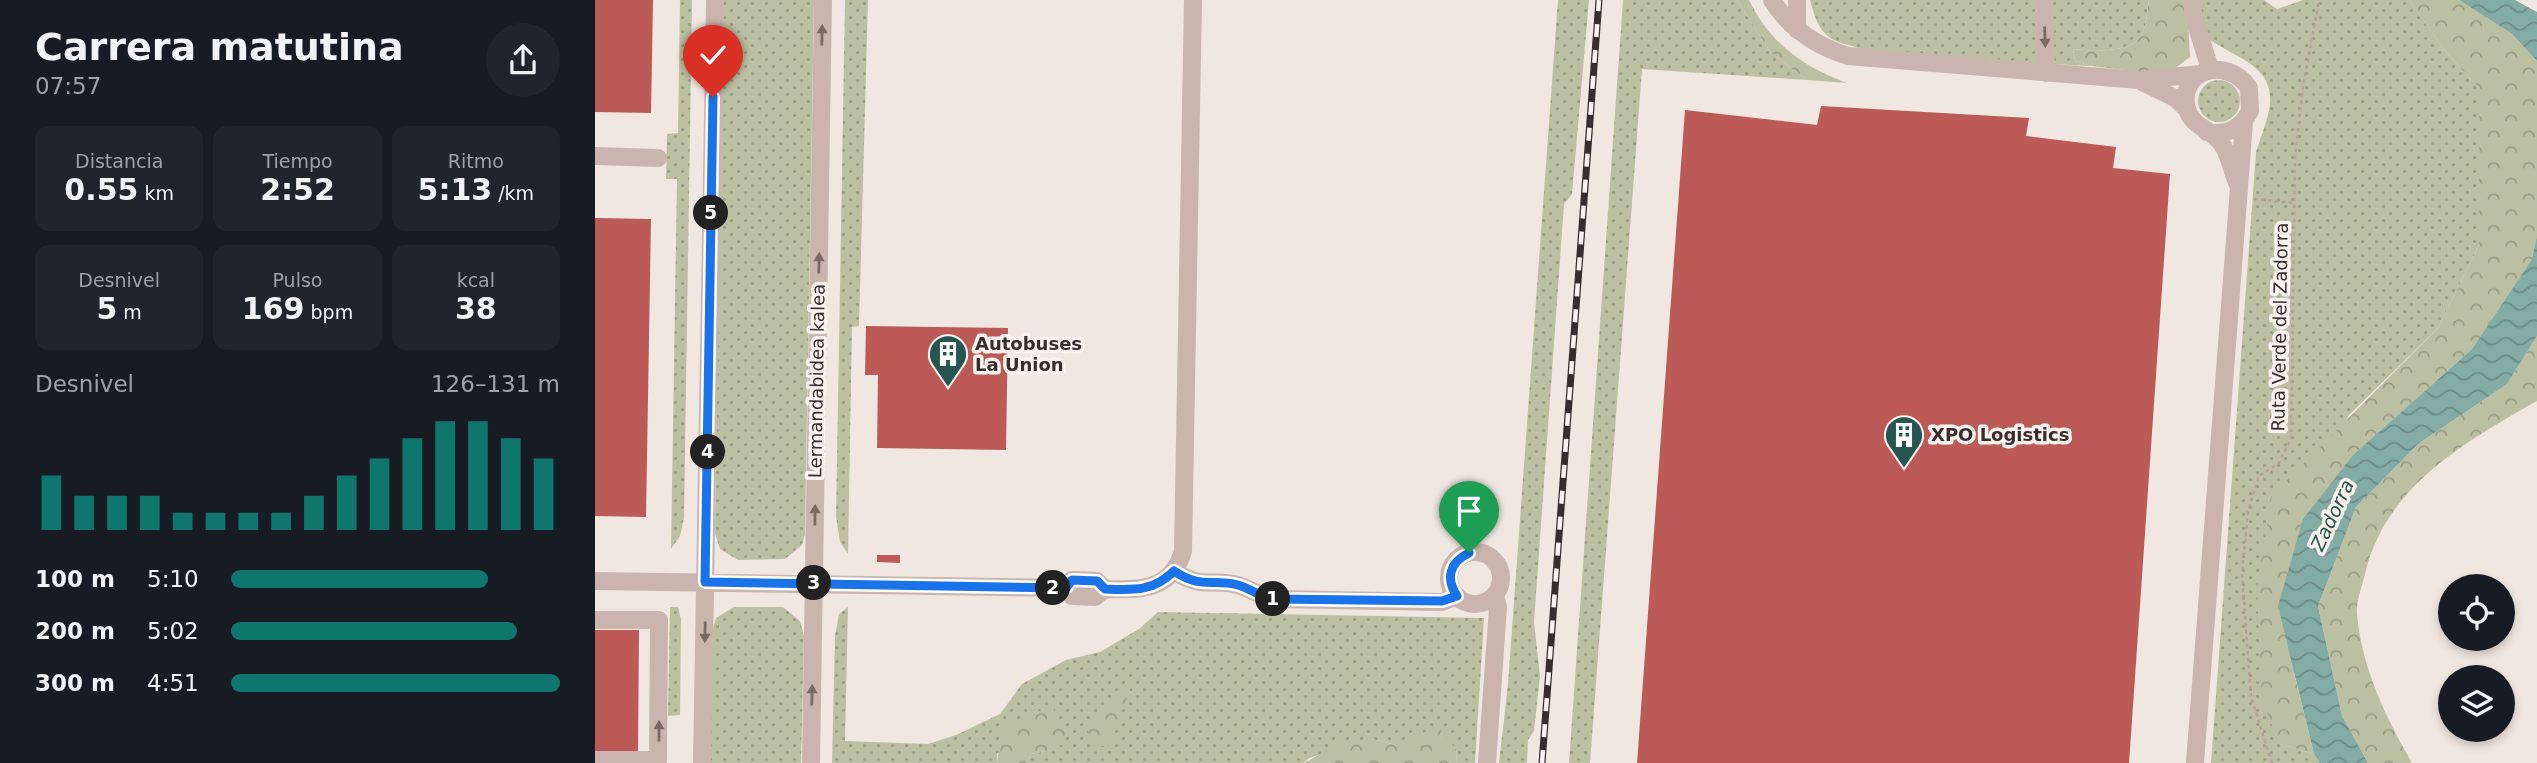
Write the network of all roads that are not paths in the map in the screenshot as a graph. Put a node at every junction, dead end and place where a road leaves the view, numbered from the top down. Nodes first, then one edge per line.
1 (715, 0) edge
2 (823, 0) edge
3 (1193, 0) edge
4 (1772, 0) edge
5 (1797, 0) edge
6 (2044, 0) edge
7 (2192, 0) edge
8 (1797, 30) junction
9 (2205, 72) junction
10 (2046, 74) junction
11 (2139, 80) junction
12 (2187, 109) junction
13 (2244, 122) junction
14 (2207, 132) junction
15 (595, 156) edge
16 (658, 158) dead end
17 (2243, 194) junction
18 (1174, 571) junction
19 (595, 581) edge
20 (705, 582) junction
21 (814, 583) junction
22 (1495, 595) junction
23 (1457, 596) junction
24 (595, 620) edge
25 (595, 760) edge
26 (702, 763) edge
27 (811, 763) edge
28 (1487, 763) edge
29 (2195, 763) edge

1 - 20 street
21 -> 2 street, Lermandabidea kalea
3 - 18 street
4 - 8 street
5 - 8 street
6 -> 10 street
7 - 9 street
8 - 10 street
9 - 11 street
9 - 12 street
9 - 13 street
10 - 11 street
11 - 12 street
12 - 14 street
13 - 14 street
13 - 17 street
14 - 17 street
15 - 16 street
17 - 29 street
18 - 21 street
18 - 23 street
19 - 20 street
20 - 21 street
20 -> 26 street
27 -> 21 street, Lermandabidea kalea
22 - 23 street
22 - 23 street
22 - 28 street
25 -> 24 street

